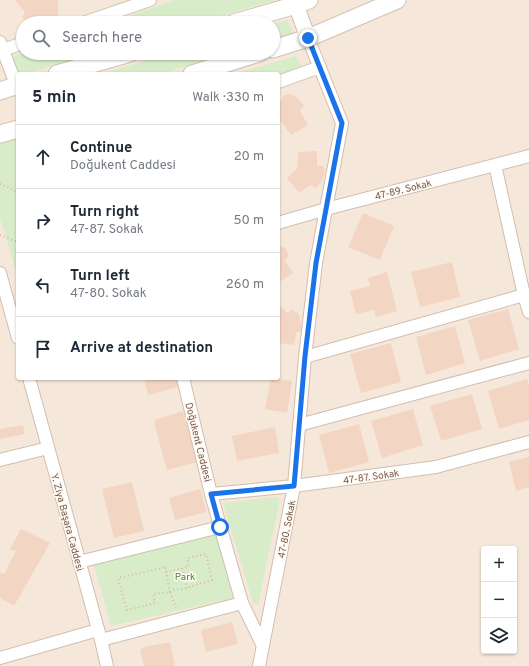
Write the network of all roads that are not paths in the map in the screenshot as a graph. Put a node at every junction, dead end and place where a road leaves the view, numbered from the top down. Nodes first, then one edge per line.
1 (397, 0) edge
2 (143, 1) edge
3 (299, 2) edge
4 (102, 16) edge
5 (256, 16) edge
6 (308, 38) junction
7 (16, 44) edge
8 (1, 46) edge
9 (280, 47) edge
10 (106, 60) edge
11 (237, 60) edge
12 (320, 67) junction
13 (64, 72) edge
14 (198, 72) edge
15 (280, 81) edge
16 (16, 84) edge
17 (16, 87) edge
18 (0, 91) edge
19 (16, 130) edge
20 (0, 134) edge
21 (529, 156) edge
22 (495, 165) junction
23 (326, 209) junction
24 (280, 222) edge
25 (1, 279) edge
26 (524, 295) junction
27 (13, 303) edge
28 (529, 312) edge
29 (16, 324) edge
30 (305, 356) junction
31 (529, 363) edge
32 (30, 380) edge
33 (183, 380) edge
34 (299, 425) junction
35 (529, 442) edge
36 (48, 448) junction
37 (0, 460) edge
38 (294, 486) junction
39 (211, 494) junction
40 (220, 527) junction
41 (79, 562) junction
42 (242, 602) junction
43 (99, 635) junction
44 (263, 646) junction
45 (0, 658) edge
46 (107, 666) edge
47 (259, 666) edge

1 - 6 main road
2 - 4 street
3 - 5 main road
3 - 6 street
6 - 9 main road
6 - 12 street, 47-80. Sokak
7 - 8 street
8 - 16 street
10 - 13 main road
11 - 14 main road
12 - 15 street
12 - 23 street, 47-80. Sokak
17 - 18 main road
19 - 20 main road
21 - 22 street, 47-89. Sokak
22 - 23 street, 47-89. Sokak
22 - 26 street
23 - 24 street, 47-89. Sokak
23 - 30 street, 47-80. Sokak
25 - 27 street
26 - 28 street
26 - 30 street
27 - 29 street
30 - 34 street, 47-80. Sokak
31 - 34 street
32 - 36 street, Y. Ziya Başara Caddesi
33 - 39 street, Doğukent Caddesi
34 - 38 street, 47-80. Sokak
35 - 38 street, 47-87. Sokak
36 - 37 street
36 - 41 street, Y. Ziya Başara Caddesi
38 - 39 street, 47-87. Sokak
38 - 44 street, 47-80. Sokak
39 - 40 street, Doğukent Caddesi
40 - 41 street
40 - 42 street, Doğukent Caddesi
41 - 43 street, Y. Ziya Başara Caddesi
42 - 43 street
42 - 44 street, Doğukent Caddesi
43 - 45 street
43 - 46 street, Y. Ziya Başara Caddesi
44 - 47 street

